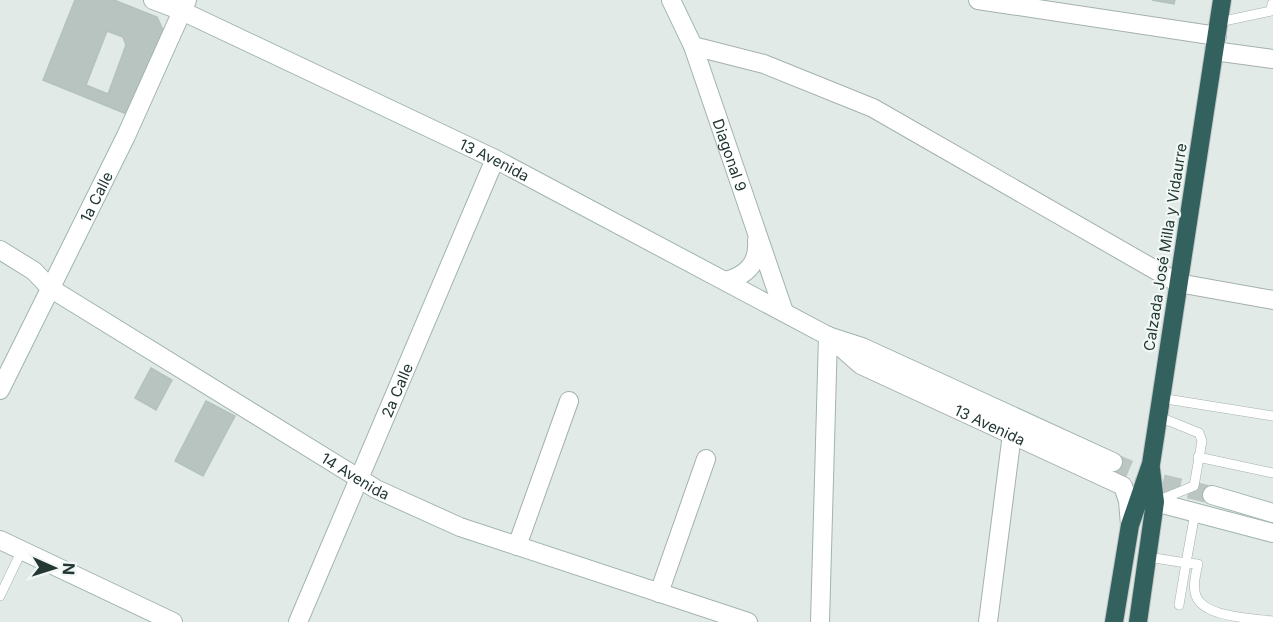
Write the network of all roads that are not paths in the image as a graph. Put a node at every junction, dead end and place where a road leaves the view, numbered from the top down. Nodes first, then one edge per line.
1 (153, 0) edge
2 (670, 0) edge
3 (978, 0) edge
4 (1222, 0) edge
5 (184, 5) edge
6 (1272, 9) edge
7 (1216, 36) junction
8 (693, 46) junction
9 (1273, 59) edge
10 (495, 159) junction
11 (756, 231) junction
12 (0, 250) edge
13 (726, 281) junction
14 (1178, 283) junction
15 (50, 288) junction
16 (1273, 300) edge
17 (784, 312) junction
18 (828, 336) junction
19 (0, 390) edge
20 (1160, 398) junction
21 (569, 401) dead end
22 (1157, 416) junction
23 (1273, 416) edge
24 (1012, 434) junction
25 (1198, 458) junction
26 (706, 459) dead end
27 (1113, 462) tunnel mouth
28 (1151, 464) junction
29 (1273, 473) edge
30 (359, 478) junction
31 (1212, 495) tunnel mouth
32 (1155, 502) junction
33 (1195, 513) junction
34 (1273, 513) edge
35 (1130, 525) junction
36 (1273, 533) edge
37 (0, 540) edge
38 (517, 546) junction
39 (22, 550) junction
40 (1148, 556) junction
41 (1186, 563) junction
42 (659, 593) junction
43 (0, 596) edge
44 (1179, 605) dead end
45 (1273, 621) edge
46 (173, 622) edge
47 (298, 622) edge
48 (748, 622) edge
49 (820, 622) edge
50 (988, 622) edge
51 (1114, 622) edge
52 (1138, 622) edge

1 - 5 street, 13 Avenida
2 - 8 street, Diagonal 9
3 - 7 street
4 - 7 highway, Calzada José Milla y Vidaurre
5 - 10 street, 13 Avenida
5 - 15 street, 1a Calle
6 - 7 lane
7 - 9 street
7 - 14 highway, Calzada José Milla y Vidaurre
8 - 11 street, Diagonal 9
8 - 14 street
10 - 13 street, 13 Avenida
10 - 30 street, 2a Calle
11 - 13 street
11 - 17 street, Diagonal 9
12 - 15 street, 14 Avenida
13 - 17 street, 13 Avenida
14 - 16 street
14 - 20 highway, Calzada José Milla y Vidaurre
15 - 19 street, 1a Calle
15 - 30 street, 14 Avenida
17 - 18 street, 13 Avenida
18 - 24 street, 13 Avenida
18 - 27 street, 13 Avenida
18 - 49 street
20 - 22 highway, Calzada José Milla y Vidaurre
20 - 23 lane
21 - 38 street
22 - 25 lane
22 - 28 highway, Calzada José Milla y Vidaurre
24 - 35 street, 13 Avenida
24 - 50 street
25 - 29 lane
25 - 32 lane
26 - 42 street
28 - 32 highway, Calzada José Milla y Vidaurre
28 - 35 highway, Calzada José Milla y Vidaurre
30 - 38 street, 14 Avenida
30 - 47 street, 2a Calle
31 - 34 street
32 - 33 street
32 - 40 highway, Calzada José Milla y Vidaurre
33 - 36 street
33 - 41 lane
35 - 51 highway, Calzada José Milla y Vidaurre
37 - 39 street
38 - 42 street, 14 Avenida
39 - 43 lane
39 - 46 street
40 - 41 lane
40 - 52 highway, Calzada José Milla y Vidaurre
41 - 44 lane
41 - 45 lane
42 - 48 street, 14 Avenida

